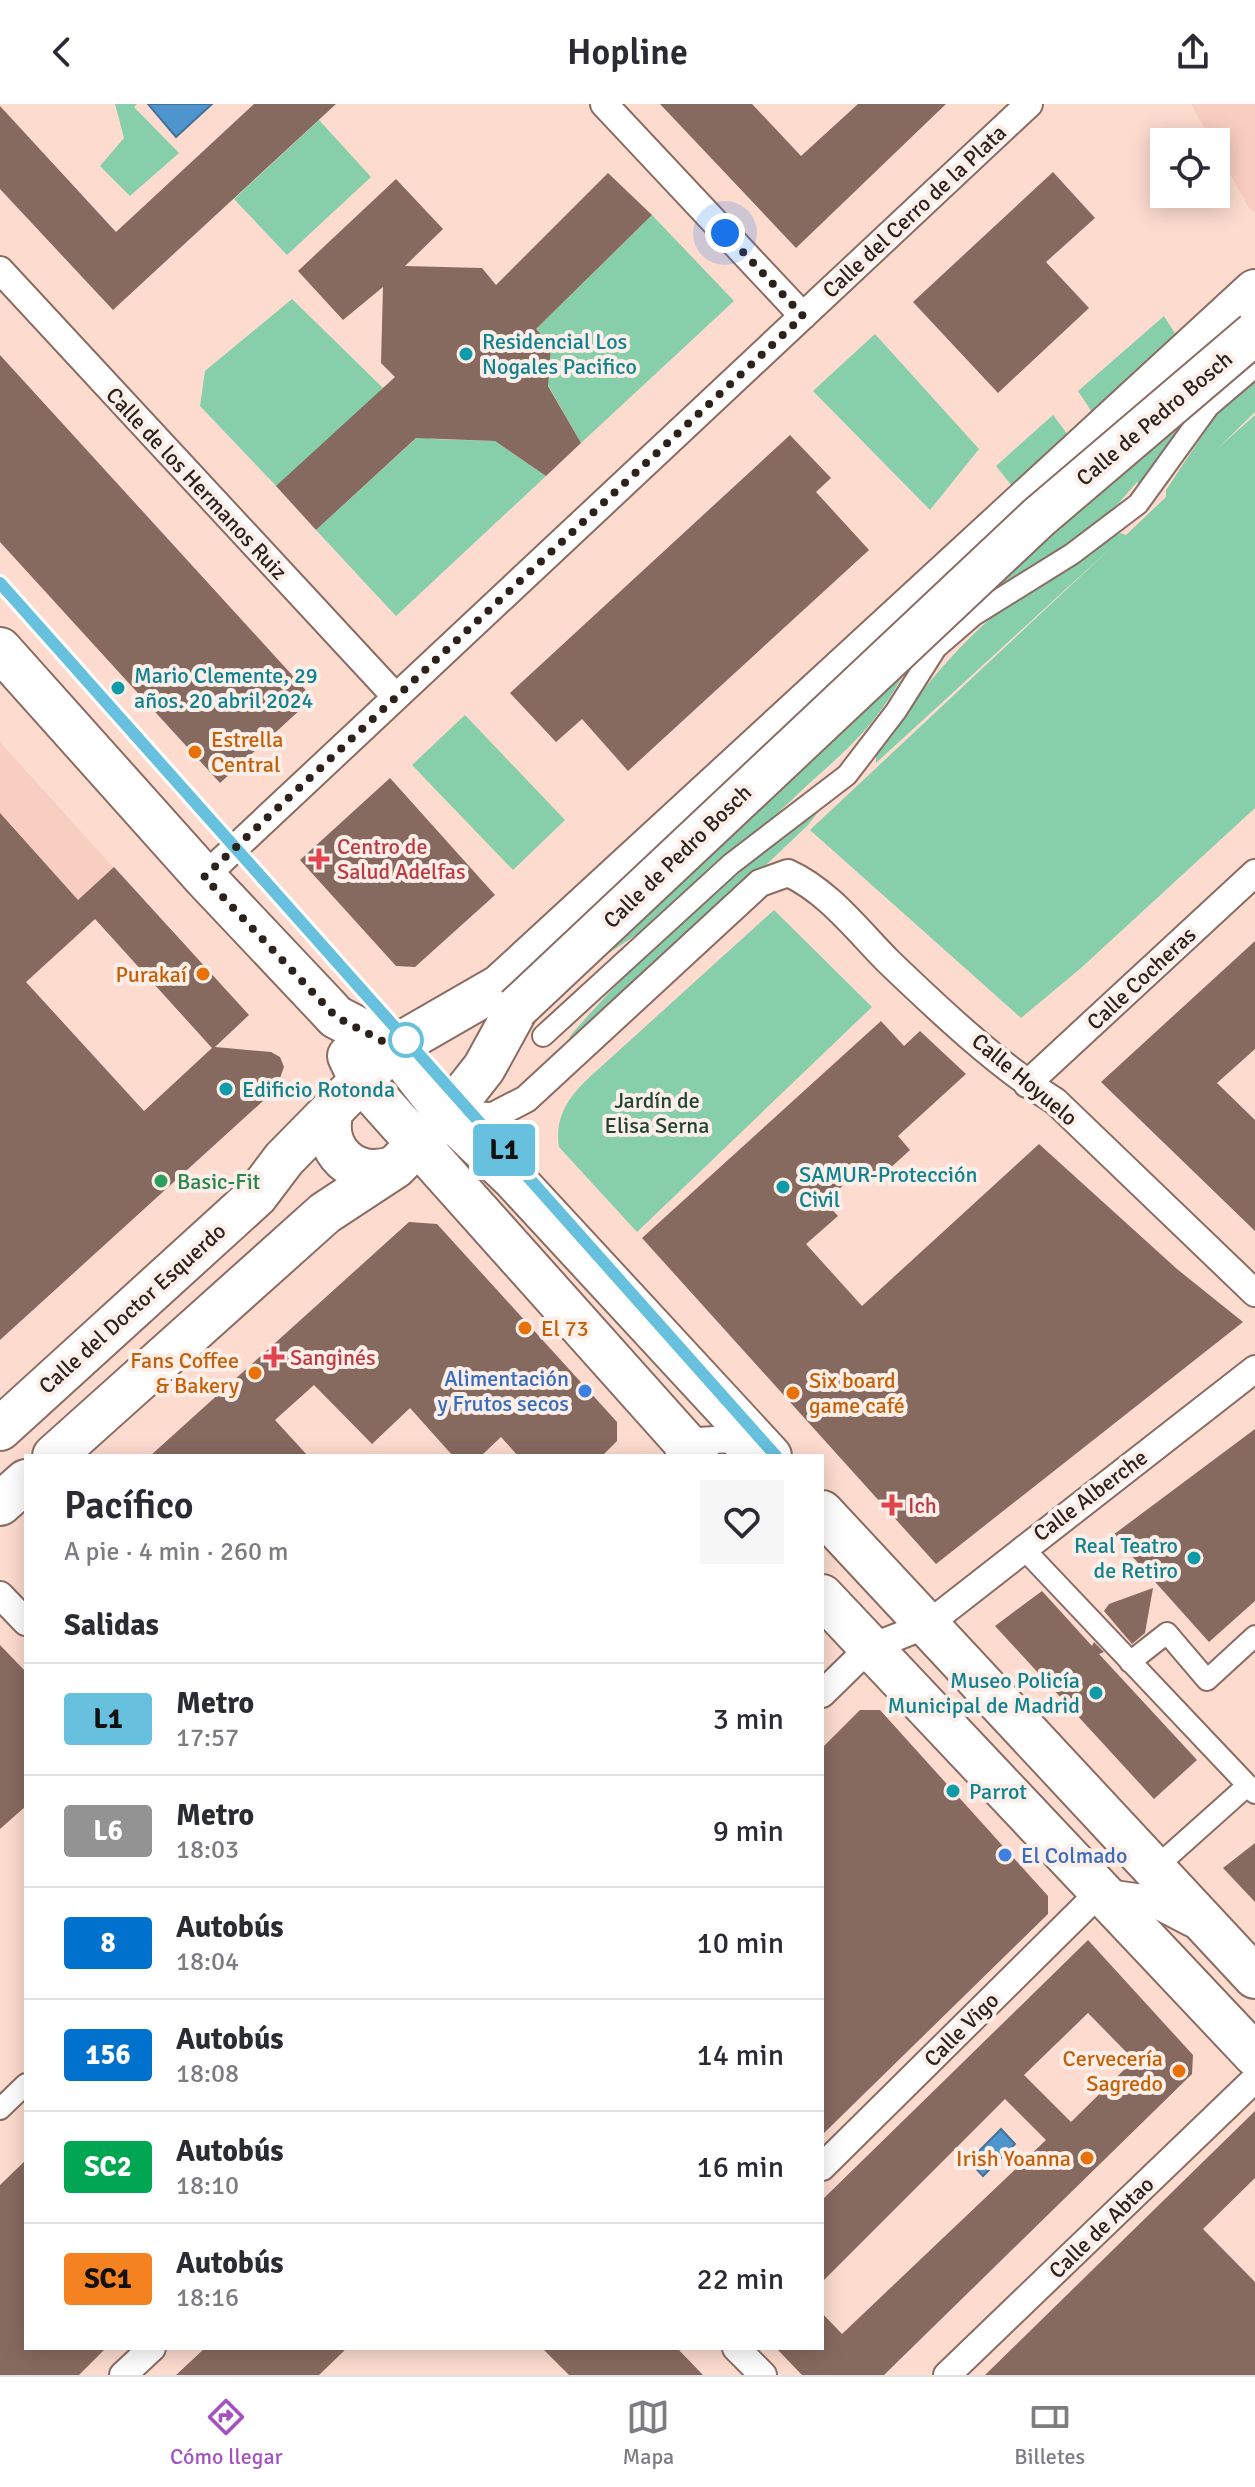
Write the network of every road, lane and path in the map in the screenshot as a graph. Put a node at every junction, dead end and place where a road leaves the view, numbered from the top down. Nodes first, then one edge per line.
1 (604, 104) edge
2 (1029, 104) edge
3 (0, 270) edge
4 (1255, 291) edge
5 (803, 316) junction
6 (1255, 333) edge
7 (1255, 367) edge
8 (0, 649) edge
9 (395, 696) junction
10 (1255, 873) edge
11 (204, 877) junction
12 (520, 1010) junction
13 (336, 1017) junction
14 (430, 1023) junction
15 (394, 1047) junction
16 (484, 1068) junction
17 (360, 1079) junction
18 (1027, 1084) junction
19 (332, 1110) junction
20 (447, 1115) junction
21 (405, 1155) junction
22 (1255, 1293) edge
23 (1255, 1369) edge
24 (0, 1429) edge
25 (683, 1451) edge
26 (56, 1454) edge
27 (748, 1454) edge
28 (768, 1454) edge
29 (24, 1483) edge
30 (0, 1504) edge
31 (824, 1514) edge
32 (1022, 1547) junction
33 (0, 1595) edge
34 (824, 1598) edge
35 (24, 1620) edge
36 (927, 1625) junction
37 (1255, 1636) edge
38 (869, 1648) junction
39 (1130, 1662) junction
40 (824, 1692) edge
41 (1251, 1789) edge
42 (1154, 1869) junction
43 (1100, 1892) junction
44 (1217, 1937) junction
45 (1255, 1977) edge
46 (1196, 1993) junction
47 (1255, 2027) edge
48 (1255, 2055) edge
49 (1255, 2079) edge
50 (24, 2086) edge
51 (0, 2109) edge
52 (824, 2165) edge
53 (150, 2350) edge
54 (738, 2350) edge
55 (123, 2375) edge
56 (763, 2375) edge
57 (947, 2375) edge

1 - 5 street
2 - 5 street, Calle del Cerro de la Plata
3 - 9 street, Calle de los Hermanos Ruiz
4 - 12 main road, Calle de Pedro Bosch
5 - 9 street, Calle del Cerro de la Plata
6 - 12 main road, Calle de Pedro Bosch, bridge
7 - 12 street, Calle de Pedro Bosch
8 - 11 main road
9 - 11 street, Calle del Cerro de la Plata
10 - 18 street, Calle Cocheras
11 - 13 main road
12 - 14 main road, Calle de Pedro Bosch
12 - 16 main road, Calle de Pedro Bosch
13 - 15 main road
13 - 17 main road
14 - 15 main road, Calle de Pedro Bosch
14 - 16 main road
15 - 17 main road, Calle del Doctor Esquerdo
15 - 20 main road
16 - 20 main road, Calle de Pedro Bosch
17 - 19 main road, Calle del Doctor Esquerdo
17 - 21 main road
18 - 20 street, Calle Hoyuelo
18 - 22 street, Calle Hoyuelo
19 - 21 main road
19 - 24 main road, Calle del Doctor Esquerdo
20 - 21 main road
20 - 28 main road
21 - 25 main road
21 - 26 main road
23 - 32 street, Calle Alberche
25 - 27 street
29 - 30 main road
31 - 36 main road
32 - 36 street, Calle Alberche
32 - 39 street
33 - 35 street
34 - 38 main road
36 - 38 street, Calle Alberche
36 - 42 main road
37 - 39 street
38 - 40 street
38 - 43 main road
39 - 41 street
41 - 42 street
42 - 44 main road
43 - 44 street
43 - 46 main road
43 - 52 street, Calle Vigo
44 - 45 main road
46 - 47 street
46 - 48 main road
49 - 57 street, Calle de Abtao
50 - 51 street
53 - 55 street
54 - 56 street

